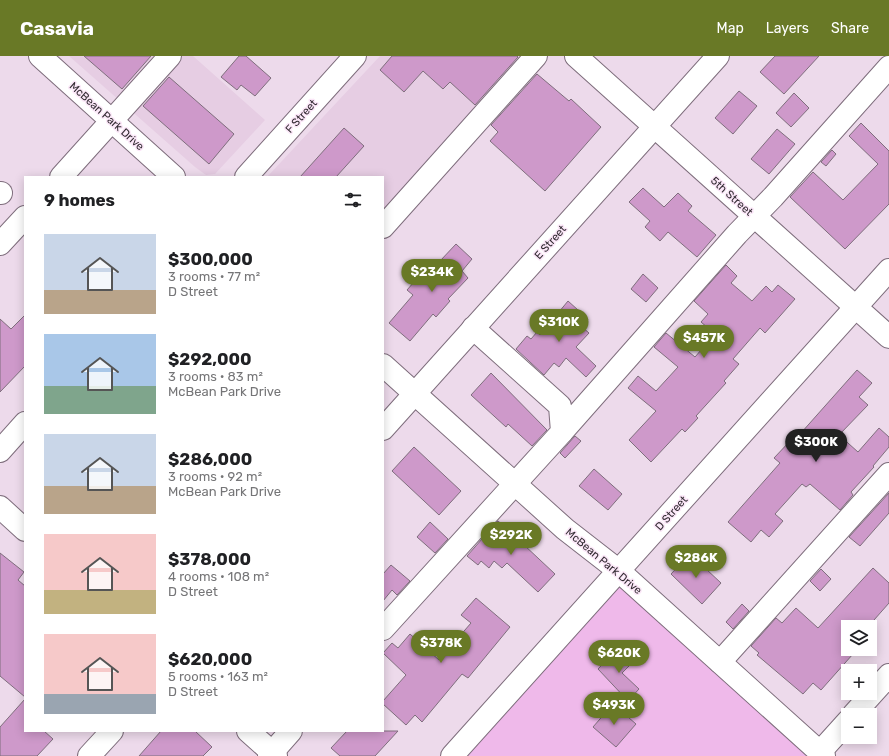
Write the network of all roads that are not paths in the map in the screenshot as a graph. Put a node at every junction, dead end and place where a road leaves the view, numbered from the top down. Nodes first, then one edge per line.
1 (40, 56) edge
2 (170, 56) edge
3 (355, 56) edge
4 (536, 56) edge
5 (576, 56) edge
6 (718, 56) edge
7 (889, 67) edge
8 (112, 121) junction
9 (654, 126) junction
10 (62, 176) edge
11 (173, 176) edge
12 (247, 176) edge
13 (754, 216) junction
14 (24, 218) edge
15 (384, 226) edge
16 (1, 242) edge
17 (889, 270) edge
18 (856, 307) junction
19 (473, 328) junction
20 (889, 337) edge
21 (384, 366) edge
22 (415, 394) junction
23 (24, 424) edge
24 (384, 428) edge
25 (562, 432) junction
26 (0, 451) edge
27 (889, 474) edge
28 (514, 483) junction
29 (0, 507) edge
30 (24, 529) edge
31 (619, 571) junction
32 (384, 628) edge
33 (720, 662) junction
34 (889, 675) edge
35 (860, 708) edge
36 (841, 730) edge
37 (111, 732) edge
38 (249, 732) edge
39 (290, 732) edge
40 (822, 754) edge
41 (272, 755) edge
42 (89, 756) edge
43 (452, 756) edge

1 - 8 street, McBean Park Drive
2 - 8 street
3 - 12 street, F Street
4 - 15 street
5 - 9 street, 5th Street
6 - 9 street, E Street
7 - 13 street
8 - 10 street
8 - 11 street, McBean Park Drive
9 - 13 street, 5th Street
9 - 19 street, E Street
13 - 18 street, 5th Street
13 - 25 street
14 - 16 street
17 - 18 street, D Street
18 - 20 street, 5th Street
18 - 31 street, D Street
19 - 22 street, E Street
19 - 25 street
21 - 22 street, McBean Park Drive
22 - 24 street, E Street
22 - 28 street, McBean Park Drive
23 - 26 street
25 - 28 street
27 - 33 street
28 - 31 street, McBean Park Drive
28 - 32 street
29 - 30 street
31 - 33 street, McBean Park Drive
31 - 43 street, D Street
33 - 40 street, McBean Park Drive
34 - 35 street
36 - 40 street
37 - 42 street
38 - 41 street
39 - 41 street

